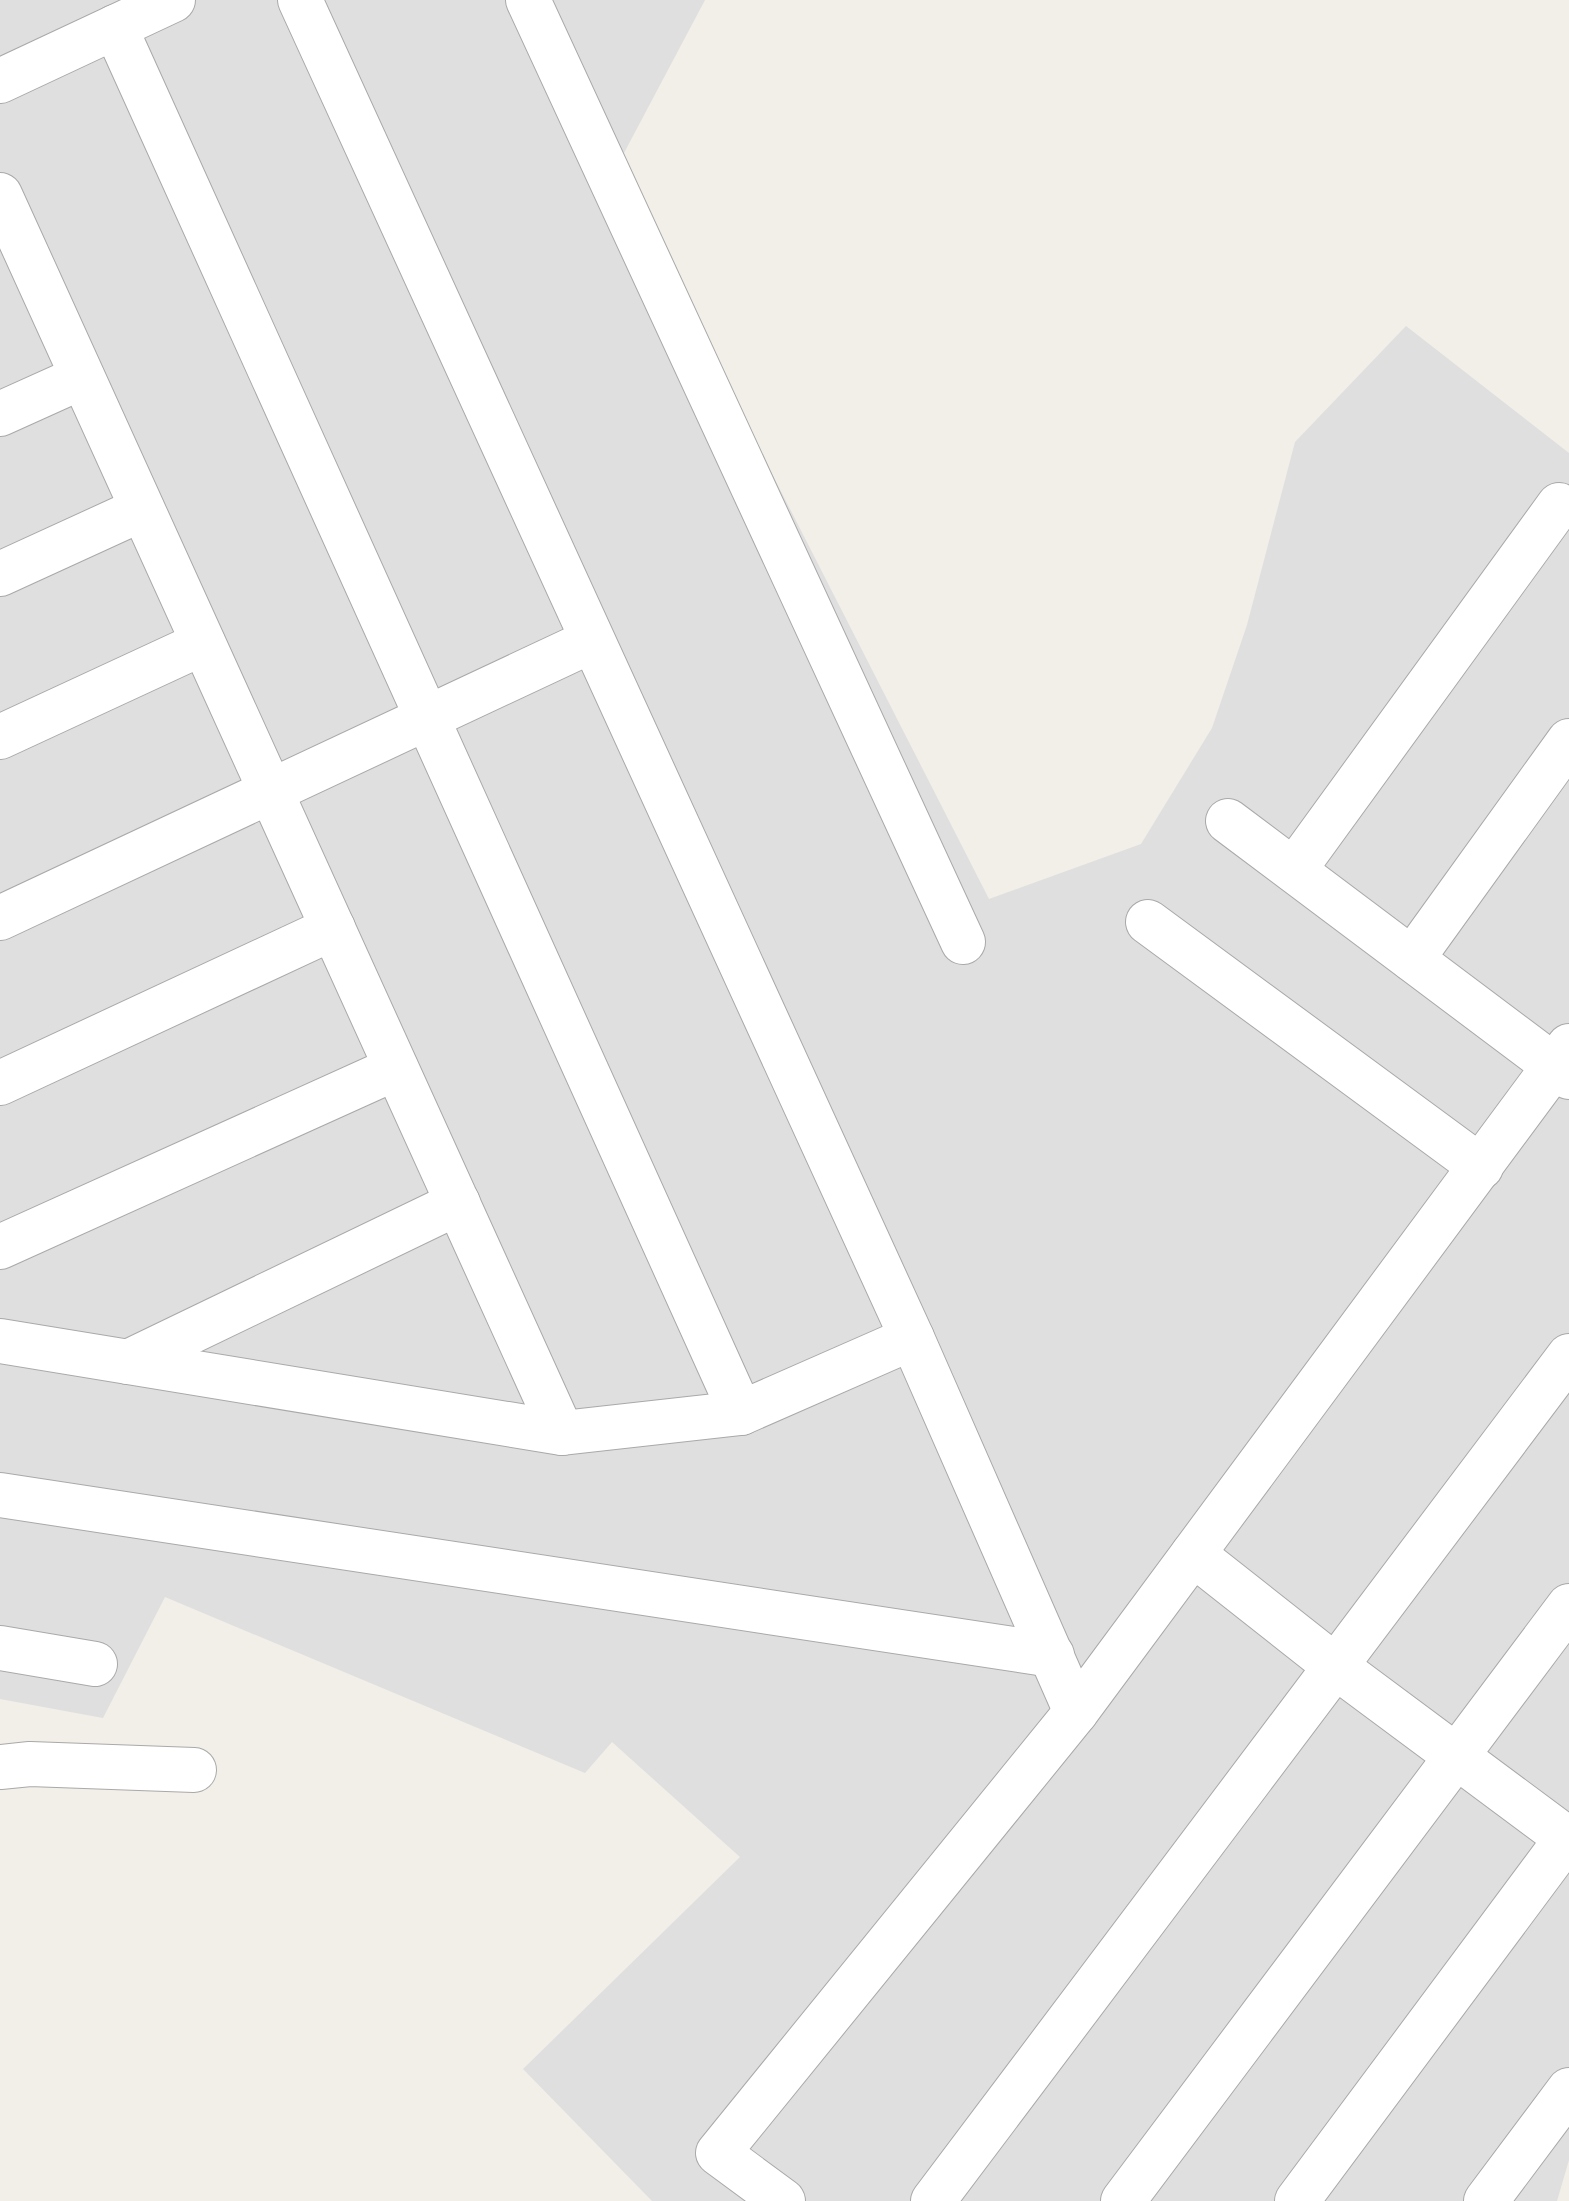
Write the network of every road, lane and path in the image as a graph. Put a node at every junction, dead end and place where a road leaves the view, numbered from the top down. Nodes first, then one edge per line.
1 (173, 0) edge
2 (300, 0) edge
3 (528, 0) edge
4 (115, 27) junction
5 (0, 81) edge
6 (0, 195) edge
7 (10, 243) edge
8 (82, 377) junction
9 (0, 414) edge
10 (1559, 505) dead end
11 (142, 509) junction
12 (0, 574) edge
13 (591, 641) junction
14 (203, 643) junction
15 (428, 717) junction
16 (0, 737) edge
17 (1569, 741) edge
18 (270, 791) junction
19 (1228, 821) dead end
20 (1294, 870) junction
21 (0, 918) edge
22 (1148, 922) dead end
23 (333, 928) junction
24 (963, 942) dead end
25 (1412, 959) junction
26 (1564, 1063) edge
27 (396, 1068) junction
28 (0, 1083) edge
29 (1481, 1167) junction
30 (458, 1203) junction
31 (0, 1247) edge
32 (912, 1338) junction
33 (0, 1341) edge
34 (1569, 1356) edge
35 (128, 1362) junction
36 (741, 1413) junction
37 (562, 1433) junction
38 (0, 1495) edge
39 (1193, 1554) junction
40 (1569, 1606) edge
41 (0, 1648) edge
42 (1052, 1655) junction
43 (95, 1664) dead end
44 (1335, 1666) junction
45 (1076, 1712) junction
46 (1457, 1756) junction
47 (0, 1767) edge
48 (194, 1770) dead end
49 (1568, 1839) edge
50 (1569, 2090) edge
51 (783, 2201) edge
52 (933, 2201) edge
53 (1123, 2201) edge
54 (1297, 2201) edge
55 (1486, 2201) edge

1 - 4 street
2 - 13 street
3 - 24 street
4 - 5 street
4 - 15 street
6 - 7 street
7 - 8 street
8 - 9 street
8 - 11 street
10 - 20 street
11 - 12 street
11 - 14 street
13 - 15 street
13 - 32 street
14 - 16 street
14 - 18 street
15 - 18 street
15 - 36 street
17 - 25 street
18 - 21 street
18 - 23 street
19 - 20 street
20 - 25 street
22 - 29 street
23 - 27 street
23 - 28 street
25 - 26 street
26 - 29 street
27 - 30 street
27 - 31 street
29 - 39 street
30 - 35 street
30 - 37 street
32 - 36 street
32 - 42 street
33 - 35 street
34 - 44 street
35 - 37 street
36 - 37 street
38 - 42 street
39 - 44 street
39 - 45 street
40 - 46 street
41 - 43 street
42 - 45 street
44 - 46 street
44 - 52 street
45 - 51 street
46 - 49 street
46 - 53 street
47 - 48 street
49 - 54 street
50 - 55 street

